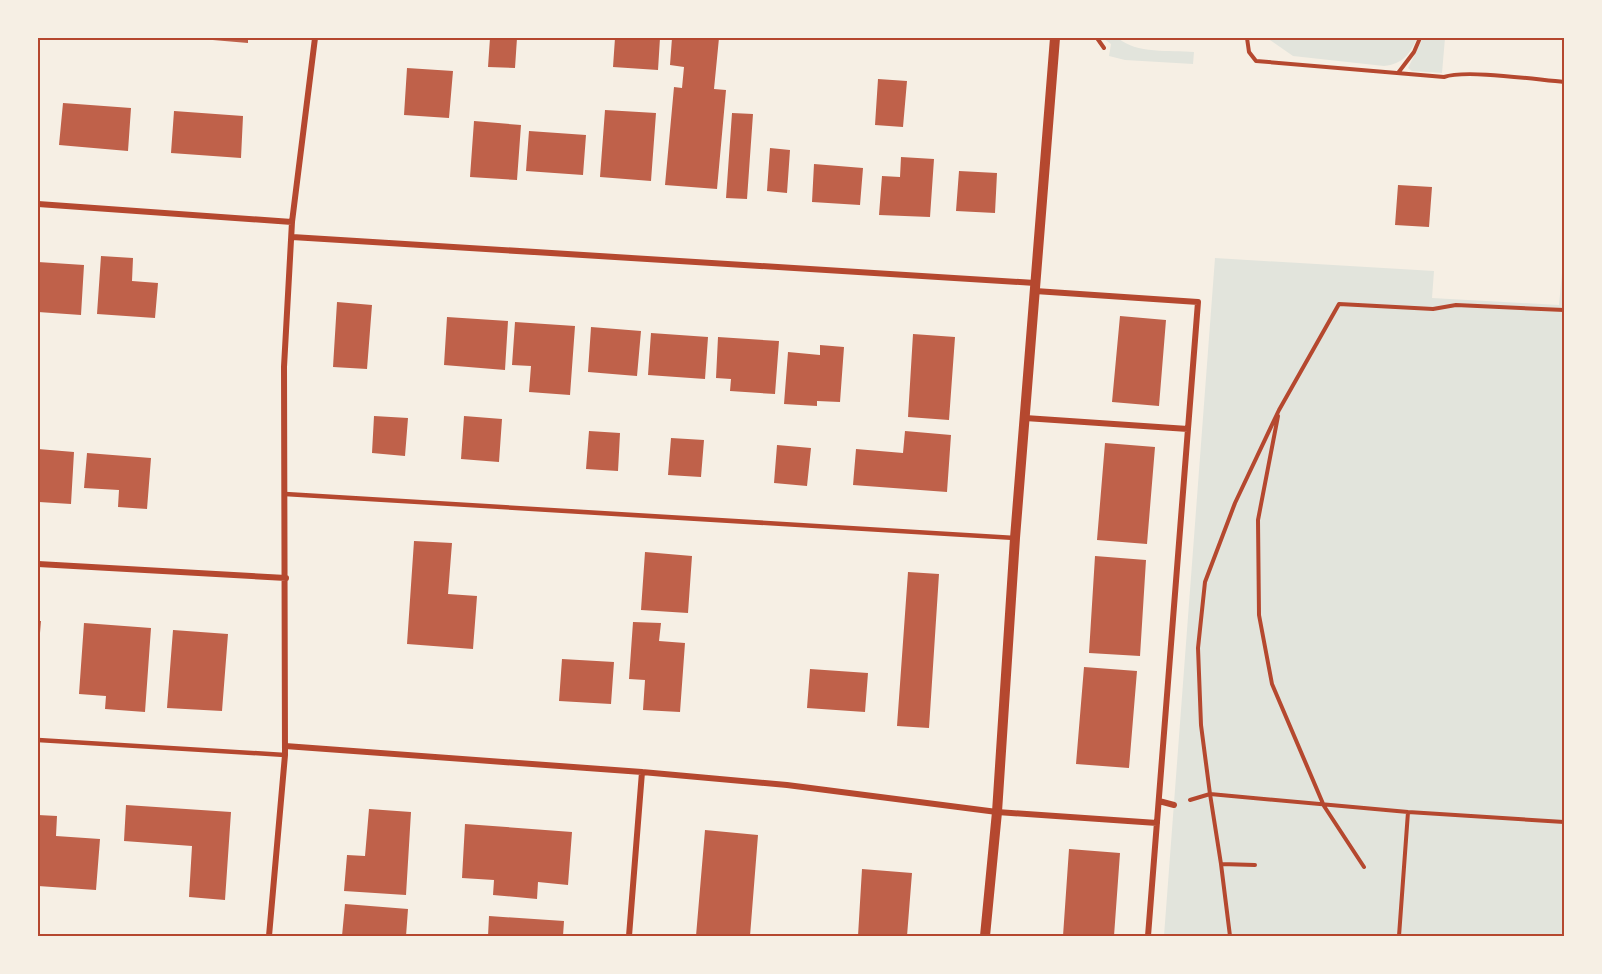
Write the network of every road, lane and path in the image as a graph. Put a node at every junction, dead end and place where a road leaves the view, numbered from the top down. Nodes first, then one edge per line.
1 (315, 38) edge
2 (1055, 38) edge
3 (1097, 38) edge
4 (1247, 38) edge
5 (1420, 38) edge
6 (1104, 48) dead end
7 (1397, 73) junction
8 (1564, 82) edge
9 (38, 204) edge
10 (292, 222) junction
11 (292, 237) junction
12 (1035, 287) junction
13 (1564, 310) edge
14 (1279, 410) junction
15 (1025, 418) junction
16 (1188, 429) junction
17 (285, 494) junction
18 (1015, 538) junction
19 (38, 564) edge
20 (286, 578) junction
21 (38, 740) edge
22 (285, 746) junction
23 (285, 755) junction
24 (642, 772) junction
25 (1210, 794) junction
26 (1159, 801) junction
27 (1174, 805) joint
28 (1324, 806) junction
29 (997, 812) junction
30 (1408, 812) junction
31 (1564, 822) edge
32 (1157, 823) junction
33 (1221, 864) junction
34 (1256, 865) dead end
35 (1364, 867) dead end
36 (269, 936) edge
37 (629, 936) edge
38 (985, 936) edge
39 (1148, 936) edge
40 (1230, 936) edge
41 (1399, 936) edge

1 - 10 street
2 - 12 street
3 - 6 path
4 - 7 path
5 - 7 path
7 - 8 path
9 - 10 street
10 - 11 street
11 - 12 street
11 - 17 street
12 - 15 street
12 - 16 street
13 - 14 path
14 - 25 path
14 - 28 path
15 - 16 street
15 - 18 street
16 - 26 street
17 - 18 lane
17 - 20 street
18 - 29 street
19 - 20 street
20 - 22 street
21 - 23 lane
22 - 23 street
22 - 24 street
23 - 36 street
24 - 29 street
24 - 37 street
25 - 27 path
25 - 28 path
25 - 33 path
26 - 27 street
26 - 32 street
28 - 30 path
28 - 35 path
29 - 32 street
29 - 38 street
30 - 31 path
30 - 41 path
32 - 39 street
33 - 34 path
33 - 40 path

